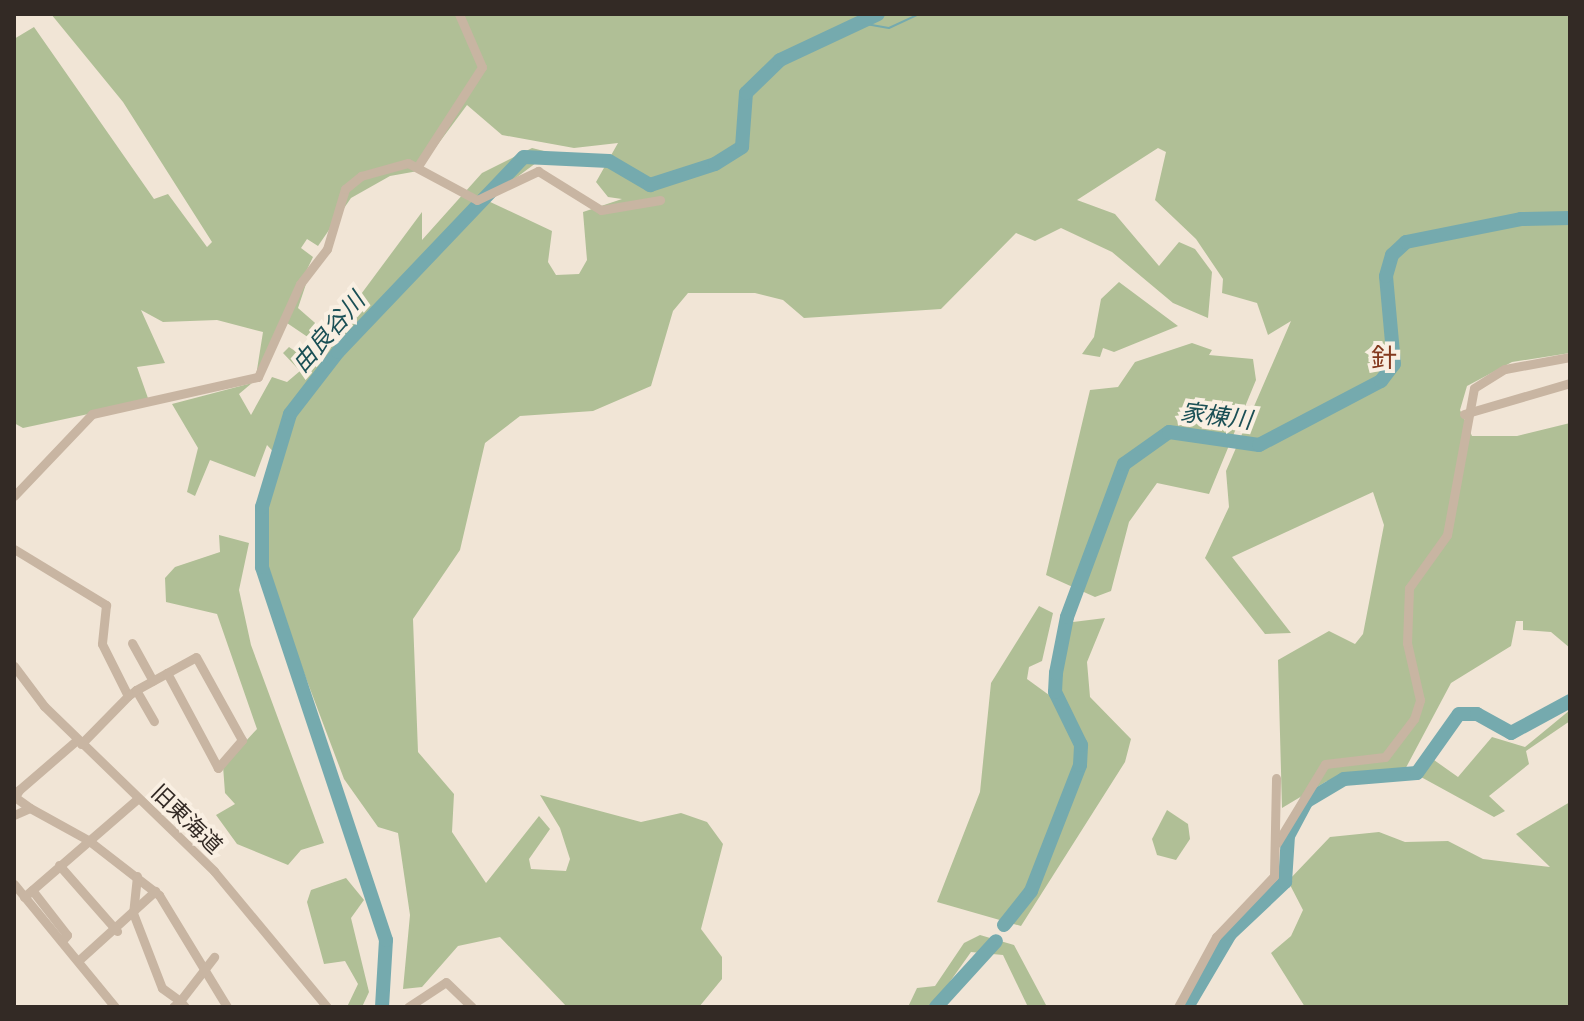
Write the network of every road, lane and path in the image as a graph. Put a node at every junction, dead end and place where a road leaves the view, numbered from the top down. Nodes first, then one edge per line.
1 (459, 14) edge
2 (418, 166) junction
3 (660, 200) dead end
4 (1570, 357) edge
5 (1570, 383) edge
6 (1464, 414) junction
7 (14, 496) edge
8 (14, 549) edge
9 (132, 643) dead end
10 (14, 666) edge
11 (167, 673) junction
12 (153, 681) junction
13 (132, 693) junction
14 (154, 721) dead end
15 (79, 742) junction
16 (1276, 778) dead end
17 (137, 799) junction
18 (30, 808) junction
19 (14, 815) edge
20 (88, 840) junction
21 (1277, 843) junction
22 (59, 865) junction
23 (137, 876) junction
24 (14, 884) edge
25 (155, 891) junction
26 (28, 893) junction
27 (133, 913) junction
28 (117, 931) junction
29 (214, 957) dead end
30 (79, 960) junction
31 (206, 968) junction
32 (179, 1005) edge
33 (115, 1007) edge
34 (227, 1007) edge
35 (327, 1007) edge
36 (408, 1007) edge
37 (472, 1007) edge
38 (1178, 1007) edge

1 - 2 street
2 - 3 street
2 - 7 street
4 - 6 street
5 - 6 street
6 - 21 street
8 - 13 street
9 - 12 street
10 - 15 street, 旧東海道
11 - 11 street
11 - 12 street
12 - 13 street
13 - 14 street
13 - 15 street
15 - 17 street, 旧東海道
15 - 18 street
16 - 21 street
17 - 20 street
17 - 35 street, 旧東海道
18 - 19 street
18 - 20 street
20 - 22 street
20 - 23 street
21 - 38 street
22 - 26 street
22 - 28 street
23 - 25 street
23 - 27 street
24 - 26 street
25 - 27 street
25 - 31 street
26 - 30 street
27 - 28 street
27 - 32 street
28 - 30 street
29 - 31 street
30 - 33 street
31 - 32 street
31 - 34 street
36 - 37 street

